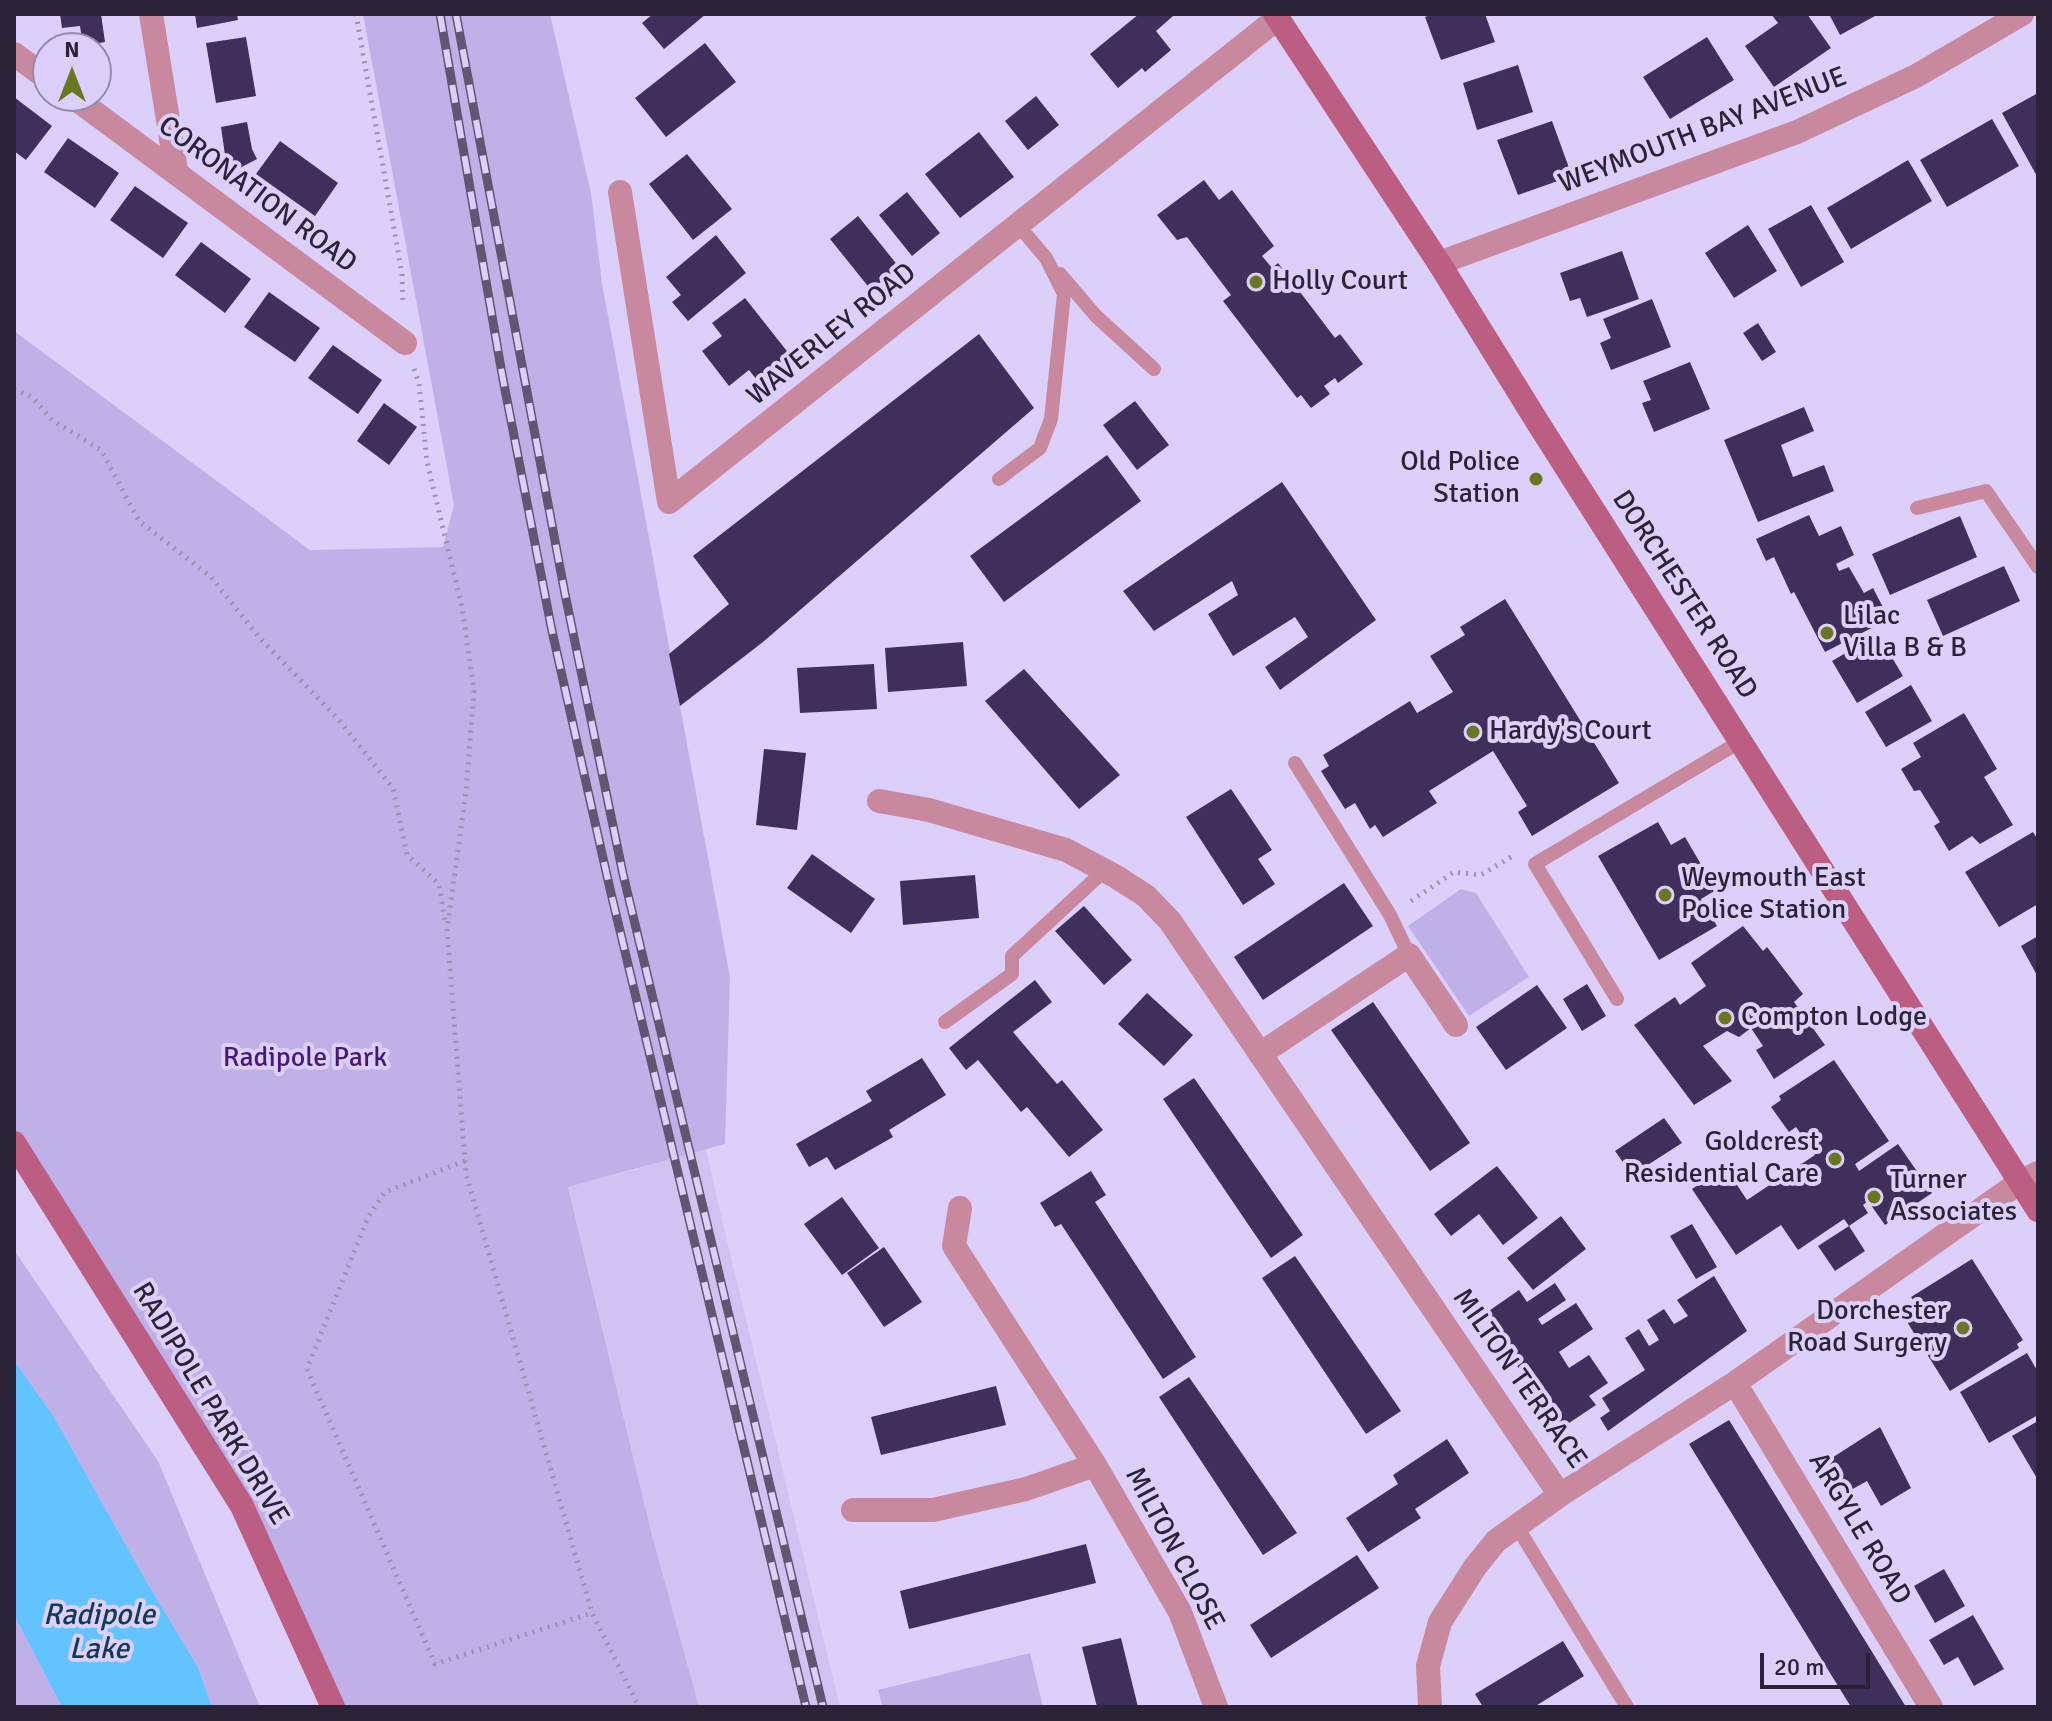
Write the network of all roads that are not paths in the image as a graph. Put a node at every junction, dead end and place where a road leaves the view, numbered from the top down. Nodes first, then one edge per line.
1 (151, 14) edge
2 (2022, 14) edge
3 (1277, 16) edge
4 (14, 54) edge
5 (32, 67) edge
6 (94, 112) edge
7 (176, 170) junction
8 (620, 192) dead end
9 (1018, 225) junction
10 (1046, 258) junction
11 (1439, 263) junction
12 (405, 343) road end
13 (1154, 369) dead end
14 (999, 479) dead end
15 (1917, 508) dead end
16 (2038, 567) edge
17 (1741, 741) junction
18 (1295, 763) dead end
19 (879, 801) dead end
20 (1105, 870) junction
21 (1409, 955) junction
22 (1617, 999) dead end
23 (945, 1022) dead end
24 (1456, 1025) dead end
25 (1260, 1054) junction
26 (14, 1143) edge
27 (2029, 1177) edge
28 (960, 1208) dead end
29 (2038, 1210) edge
30 (1735, 1383) junction
31 (1095, 1465) junction
32 (1560, 1495) junction
33 (853, 1510) dead end
34 (1516, 1525) junction
35 (333, 1707) edge
36 (1216, 1707) edge
37 (1430, 1707) edge
38 (1627, 1707) edge
39 (1931, 1707) edge

1 - 7 street
2 - 11 street, WEYMOUTH BAY AVENUE
3 - 9 street, WAVERLEY ROAD
3 - 11 main road, DORCHESTER ROAD
4 - 5 street
6 - 7 street, CORONATION ROAD
7 - 12 street, CORONATION ROAD
8 - 9 street, WAVERLEY ROAD
9 - 10 lane
10 - 13 lane
10 - 14 lane
11 - 17 main road, DORCHESTER ROAD
15 - 16 lane
17 - 22 lane
17 - 27 main road, DORCHESTER ROAD
18 - 21 lane
19 - 20 street, MILTON TERRACE
20 - 23 lane
20 - 25 street, MILTON TERRACE
21 - 24 street
21 - 25 street
25 - 32 street, MILTON TERRACE
26 - 35 main road, RADIPOLE PARK DRIVE
27 - 29 main road, DORCHESTER ROAD
27 - 30 street, MILTON TERRACE
28 - 31 street, MILTON CLOSE
30 - 32 street, MILTON TERRACE
30 - 39 street, ARGYLE ROAD
31 - 33 street, MILTON CLOSE
31 - 36 street, MILTON CLOSE
32 - 34 street
34 - 37 street
34 - 38 lane

